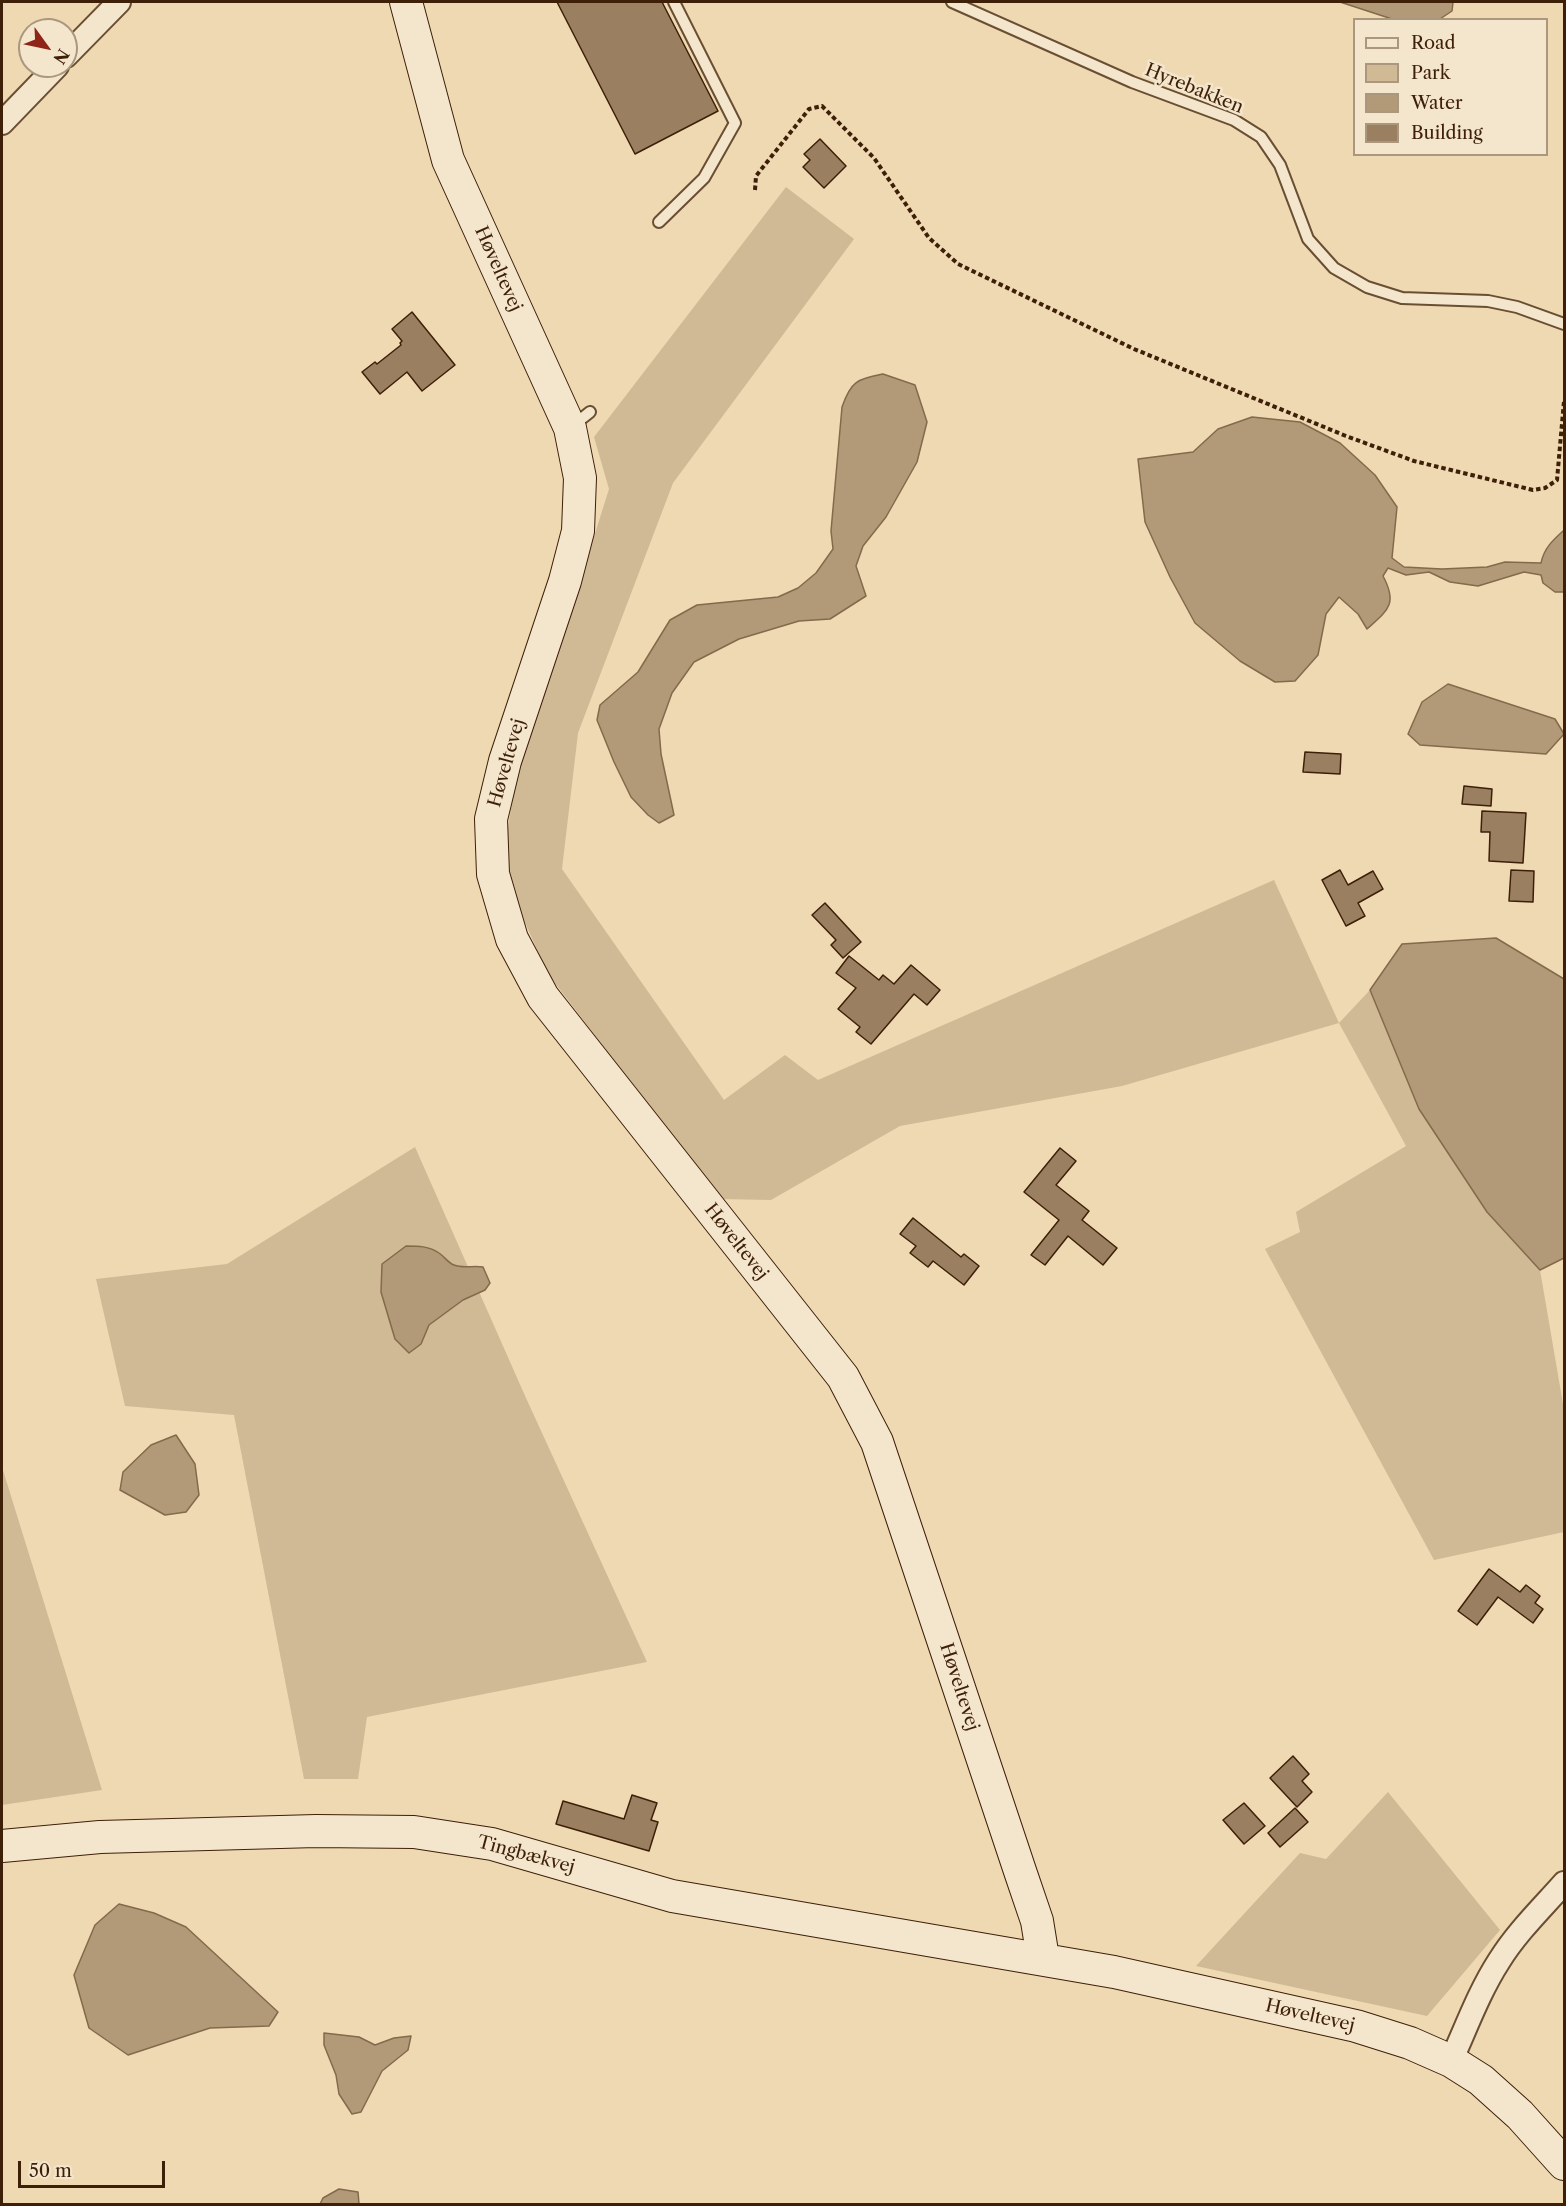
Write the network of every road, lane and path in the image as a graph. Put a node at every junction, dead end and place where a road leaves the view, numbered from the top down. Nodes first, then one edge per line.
1 (119, 2) edge
2 (406, 2) edge
3 (674, 2) edge
4 (952, 2) edge
5 (78, 44) edge
6 (45, 78) edge
7 (2, 123) edge
8 (755, 190) dead end
9 (659, 222) dead end
10 (1564, 324) edge
11 (1564, 401) edge
12 (2, 1846) edge
13 (1564, 1883) edge
14 (1043, 1958) junction
15 (1451, 2061) junction
16 (1564, 2164) edge

1 - 5 street
2 - 14 street, Høveltevej
3 - 9 lane
4 - 10 lane, Hyrebakken
6 - 7 street
8 - 11 path
12 - 14 street, Tingbækvej
13 - 15 street
14 - 15 street, Høveltevej
15 - 16 street, Høveltevej

